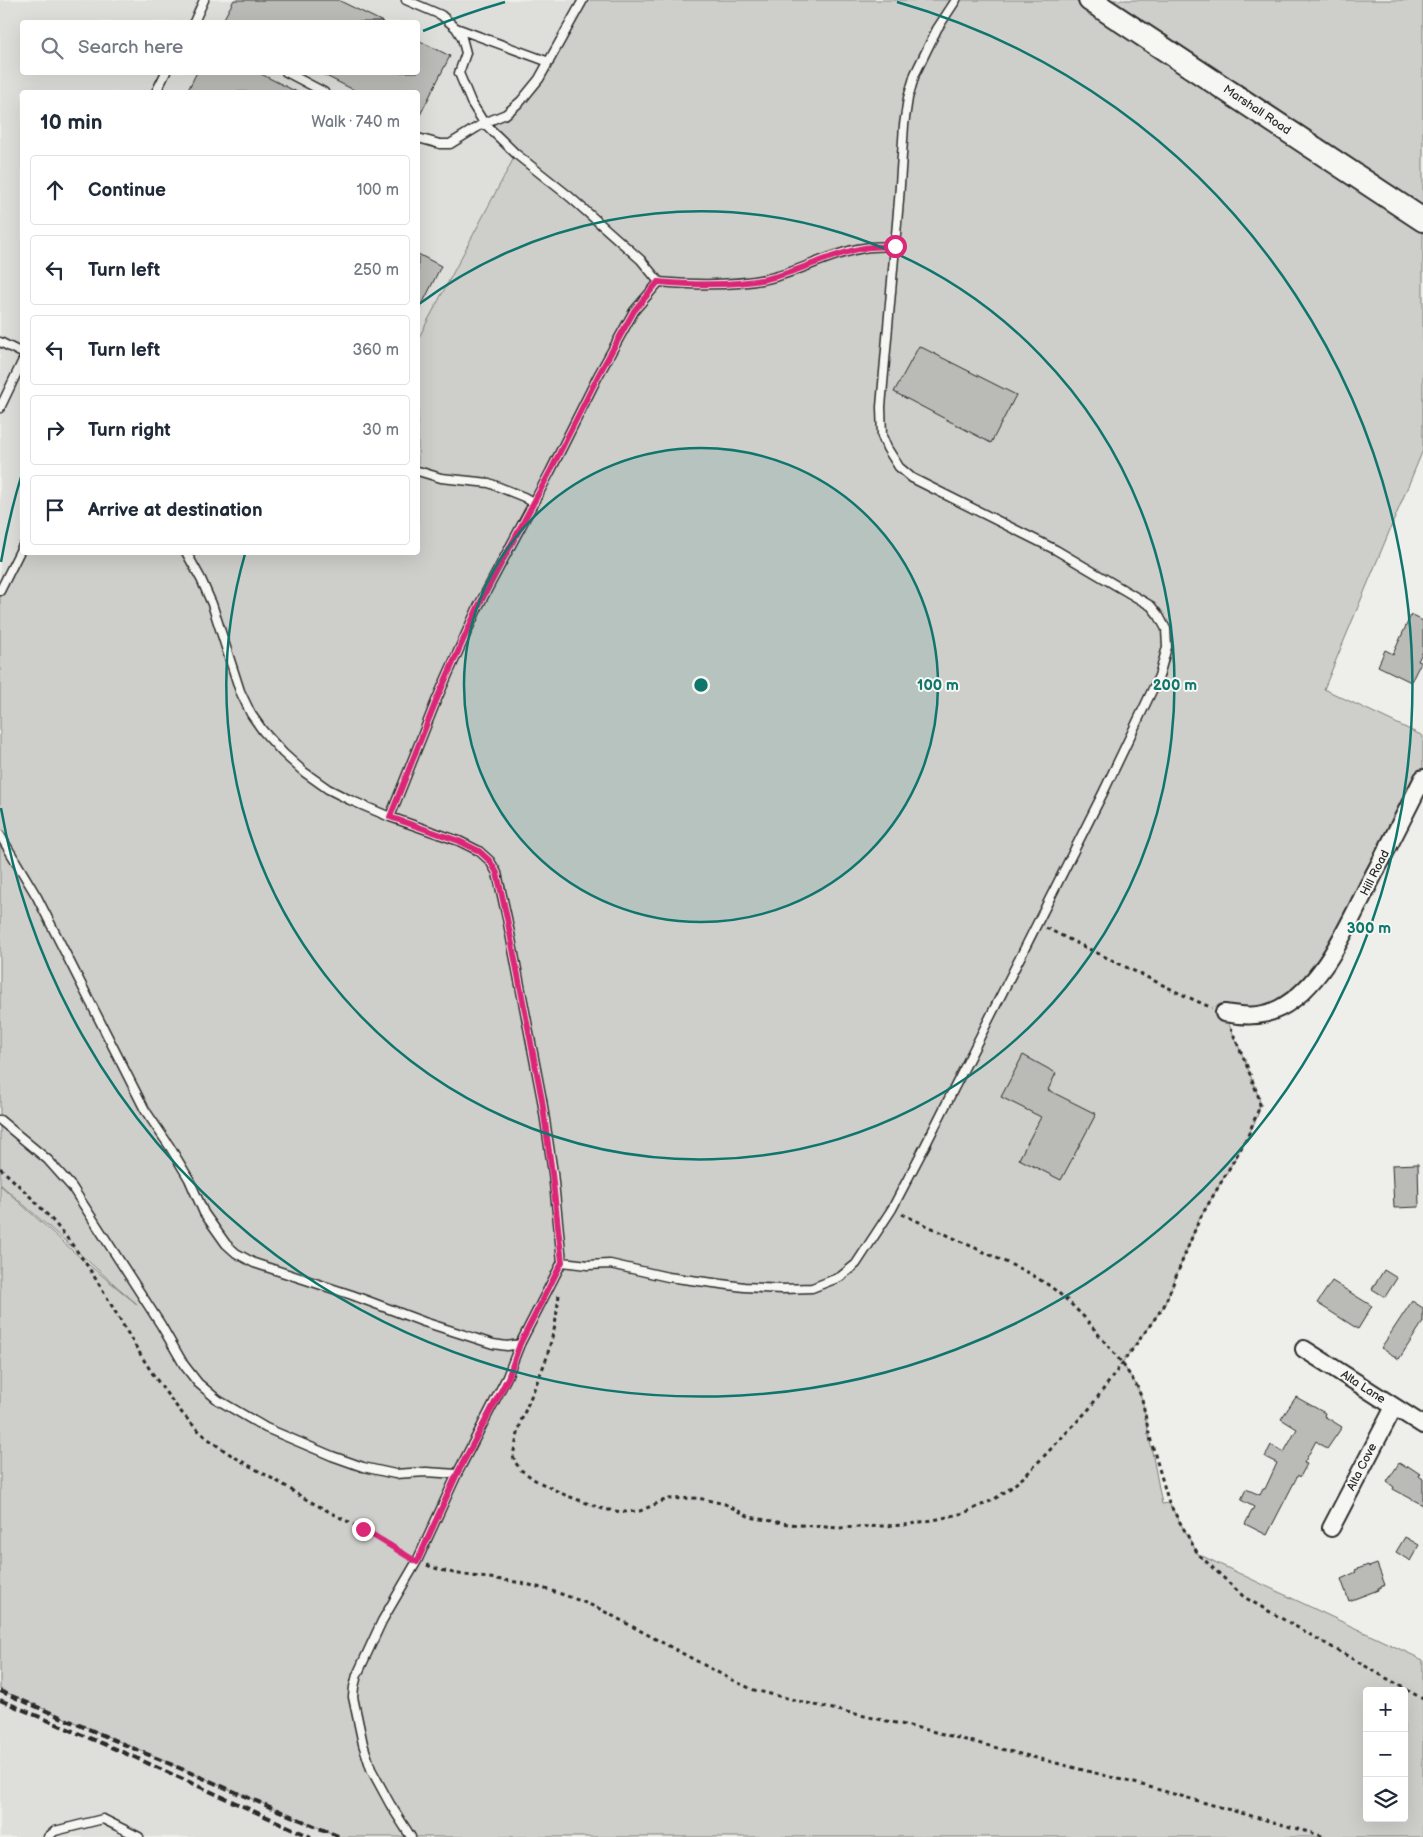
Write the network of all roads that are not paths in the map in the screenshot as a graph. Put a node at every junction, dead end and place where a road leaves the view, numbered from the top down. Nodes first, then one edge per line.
1 (204, 0) edge
2 (406, 0) edge
3 (583, 0) edge
4 (956, 0) edge
5 (1090, 0) edge
6 (195, 20) edge
7 (456, 28) junction
8 (549, 62) junction
9 (164, 75) edge
10 (292, 75) edge
11 (157, 90) edge
12 (320, 90) edge
13 (484, 123) junction
14 (420, 139) edge
15 (1423, 220) edge
16 (895, 246) junction
17 (658, 282) junction
18 (0, 342) edge
19 (20, 352) edge
20 (20, 366) edge
21 (0, 408) edge
22 (420, 472) edge
23 (534, 504) junction
24 (20, 551) edge
25 (188, 555) edge
26 (0, 591) edge
27 (1423, 778) edge
28 (390, 817) junction
29 (0, 835) edge
30 (1224, 1013) road end
31 (0, 1120) edge
32 (562, 1262) junction
33 (520, 1344) junction
34 (1304, 1349) dead end
35 (1394, 1407) junction
36 (1423, 1425) edge
37 (457, 1474) junction
38 (1331, 1528) dead end
39 (48, 1837) edge
40 (139, 1837) edge
41 (412, 1837) edge

1 - 6 lane
2 - 7 lane
3 - 8 lane
4 - 16 lane
5 - 15 main road, Marshall Road
7 - 8 lane
7 - 13 lane
8 - 13 lane
9 - 11 lane
10 - 12 lane
13 - 14 lane
13 - 17 lane
16 - 17 lane
16 - 32 lane
17 - 23 lane
18 - 19 lane
20 - 21 lane
22 - 23 lane
23 - 28 lane
24 - 26 lane
25 - 28 lane
27 - 30 street, Hill Road
28 - 32 lane
29 - 33 lane
31 - 37 lane
32 - 33 lane
33 - 37 lane
34 - 35 street, Alta Lane
35 - 36 street, Alta Lane
35 - 38 street, Alta Cove
37 - 41 lane
39 - 40 lane

